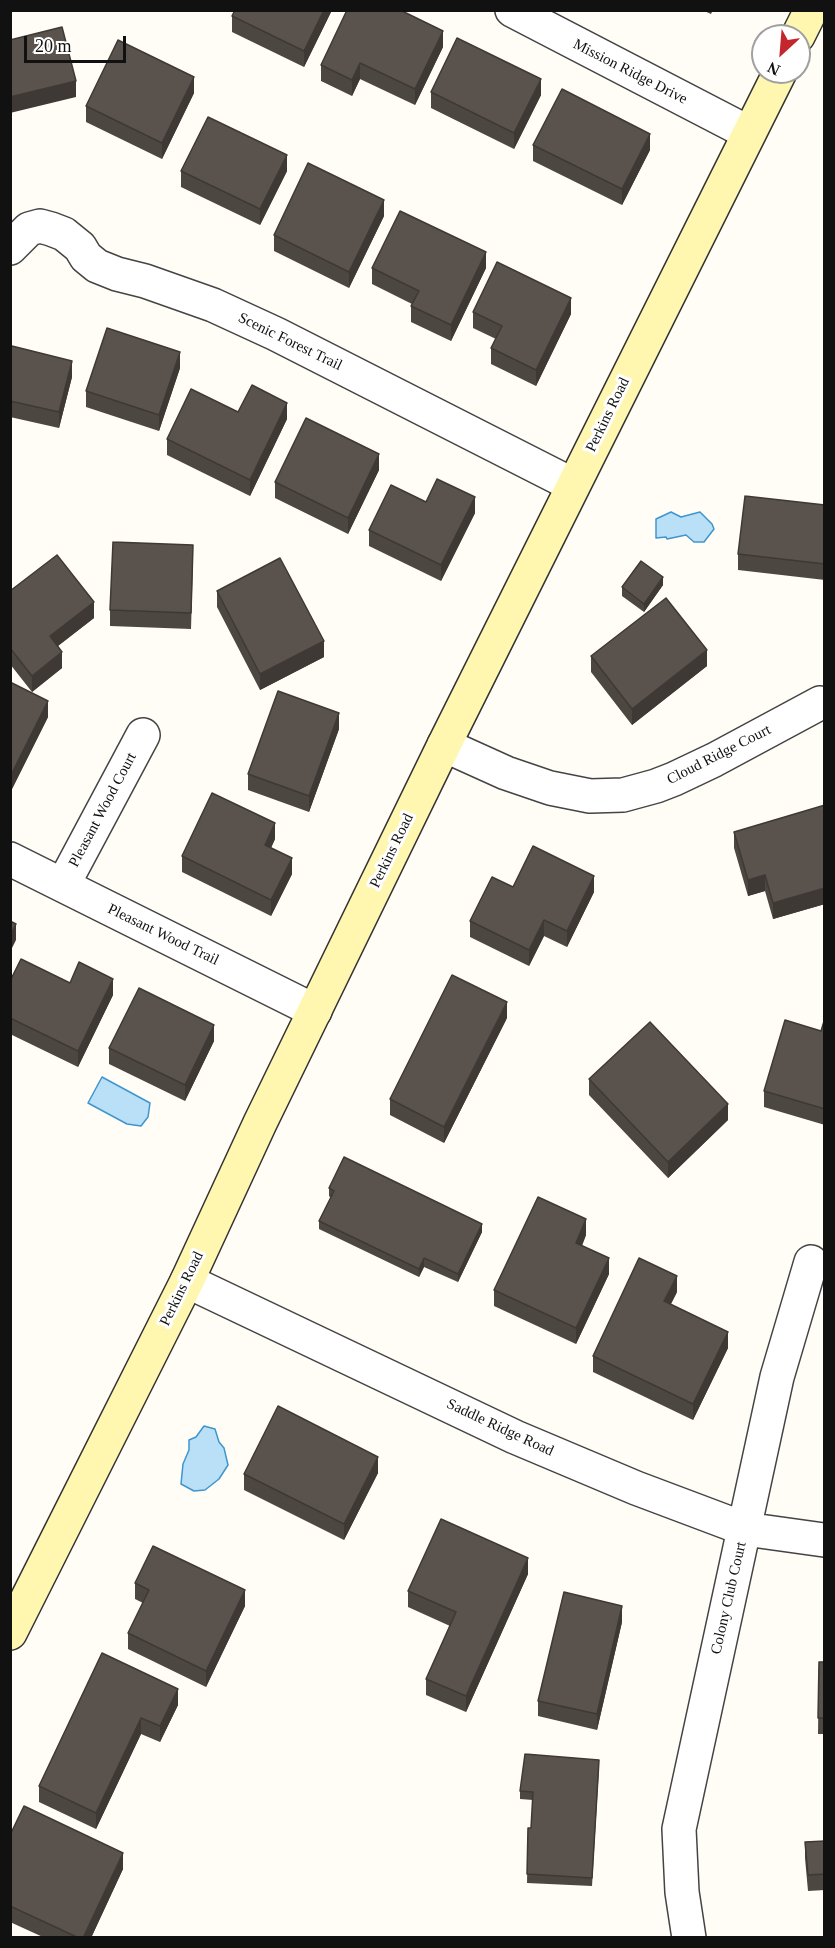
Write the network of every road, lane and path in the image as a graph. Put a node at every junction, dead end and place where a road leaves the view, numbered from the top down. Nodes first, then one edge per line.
1 (811, 10) edge
2 (515, 11) edge
3 (804, 24) edge
4 (774, 84) edge
5 (749, 133) junction
6 (10, 248) edge
7 (573, 484) junction
8 (820, 703) dead end
9 (143, 735) dead end
10 (444, 745) junction
11 (10, 859) edge
12 (63, 885) junction
13 (315, 1011) junction
14 (811, 1262) dead end
15 (187, 1281) junction
16 (745, 1529) junction
17 (825, 1540) edge
18 (10, 1633) edge
19 (689, 1938) edge

1 - 3 main road
2 - 5 street, Mission Ridge Drive
4 - 5 main road, Perkins Road
5 - 7 main road, Perkins Road
6 - 7 street, Scenic Forest Trail
7 - 10 main road, Perkins Road
8 - 10 street, Cloud Ridge Court
9 - 12 street, Pleasant Wood Court
10 - 13 main road, Perkins Road
11 - 12 street, Pleasant Wood Trail
12 - 13 street, Pleasant Wood Trail
13 - 15 main road, Perkins Road
14 - 16 street, Colony Club Court
15 - 16 street, Saddle Ridge Road
15 - 18 main road, Perkins Road
16 - 17 street, Saddle Ridge Road
16 - 19 street, Colony Club Court

